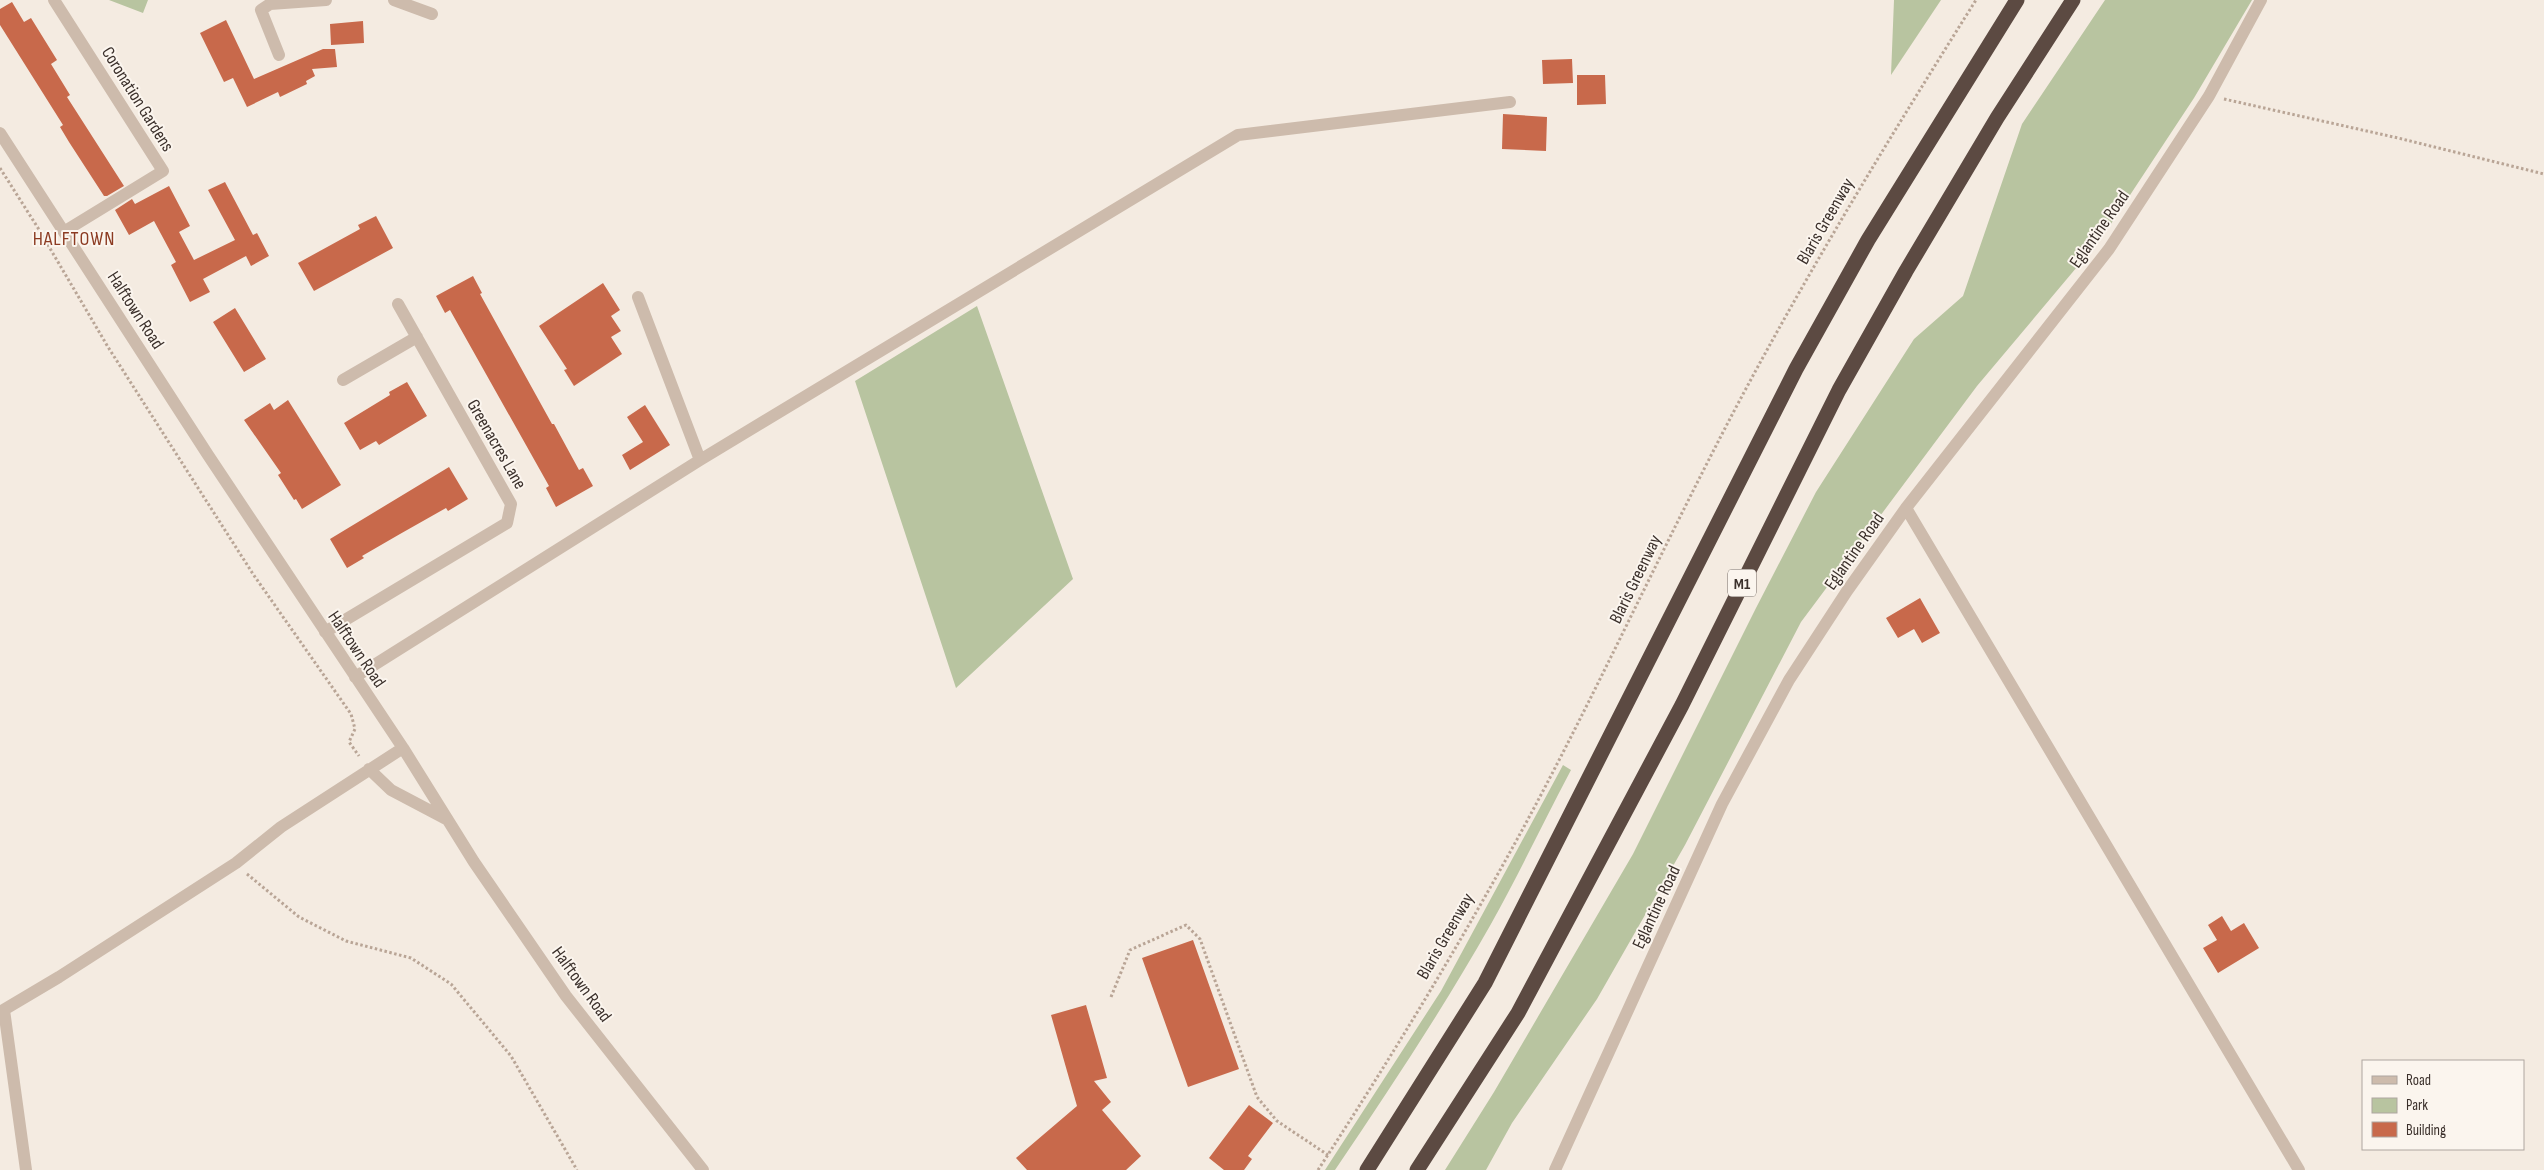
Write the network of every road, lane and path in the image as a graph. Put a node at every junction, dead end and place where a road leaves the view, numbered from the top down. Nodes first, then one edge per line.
1 (326, 0) edge
2 (394, 0) edge
3 (1976, 0) edge
4 (2017, 0) edge
5 (2073, 0) edge
6 (2261, 0) edge
7 (57, 1) edge
8 (432, 14) dead end
9 (280, 55) dead end
10 (2209, 96) junction
11 (1510, 102) dead end
12 (0, 133) edge
13 (0, 168) edge
14 (2544, 174) edge
15 (64, 230) junction
16 (638, 297) dead end
17 (398, 304) dead end
18 (417, 338) junction
19 (343, 380) dead end
20 (700, 460) junction
21 (1906, 508) junction
22 (325, 632) junction
23 (355, 677) junction
24 (403, 748) junction
25 (370, 769) junction
26 (447, 820) junction
27 (236, 863) junction
28 (1111, 997) dead end
29 (2, 1011) edge
30 (1328, 1155) junction
31 (26, 1170) edge
32 (577, 1170) edge
33 (703, 1170) edge
34 (1318, 1170) edge
35 (1367, 1170) edge
36 (1417, 1170) edge
37 (1555, 1170) edge
38 (2299, 1170) edge

1 - 9 street
2 - 8 street
3 - 30 path, Blaris Greenway
4 - 35 highway
5 - 36 highway, M1
6 - 10 street, Eglantine Road
7 - 15 street, Coronation Gardens
10 - 14 path
10 - 21 street, Eglantine Road
11 - 20 street
12 - 15 street, Halftown Road
13 - 25 path
15 - 22 street, Halftown Road
16 - 20 street
17 - 18 street, Greenacres Lane
18 - 19 street
18 - 22 street, Greenacres Lane
20 - 23 street
21 - 37 street, Eglantine Road
21 - 38 street
22 - 23 street, Halftown Road
23 - 24 street, Halftown Road
24 - 25 street
24 - 26 street, Halftown Road
25 - 26 street
25 - 27 street
26 - 33 street, Halftown Road
27 - 29 street
27 - 32 path
28 - 30 path
29 - 31 street
30 - 34 path, Blaris Greenway

